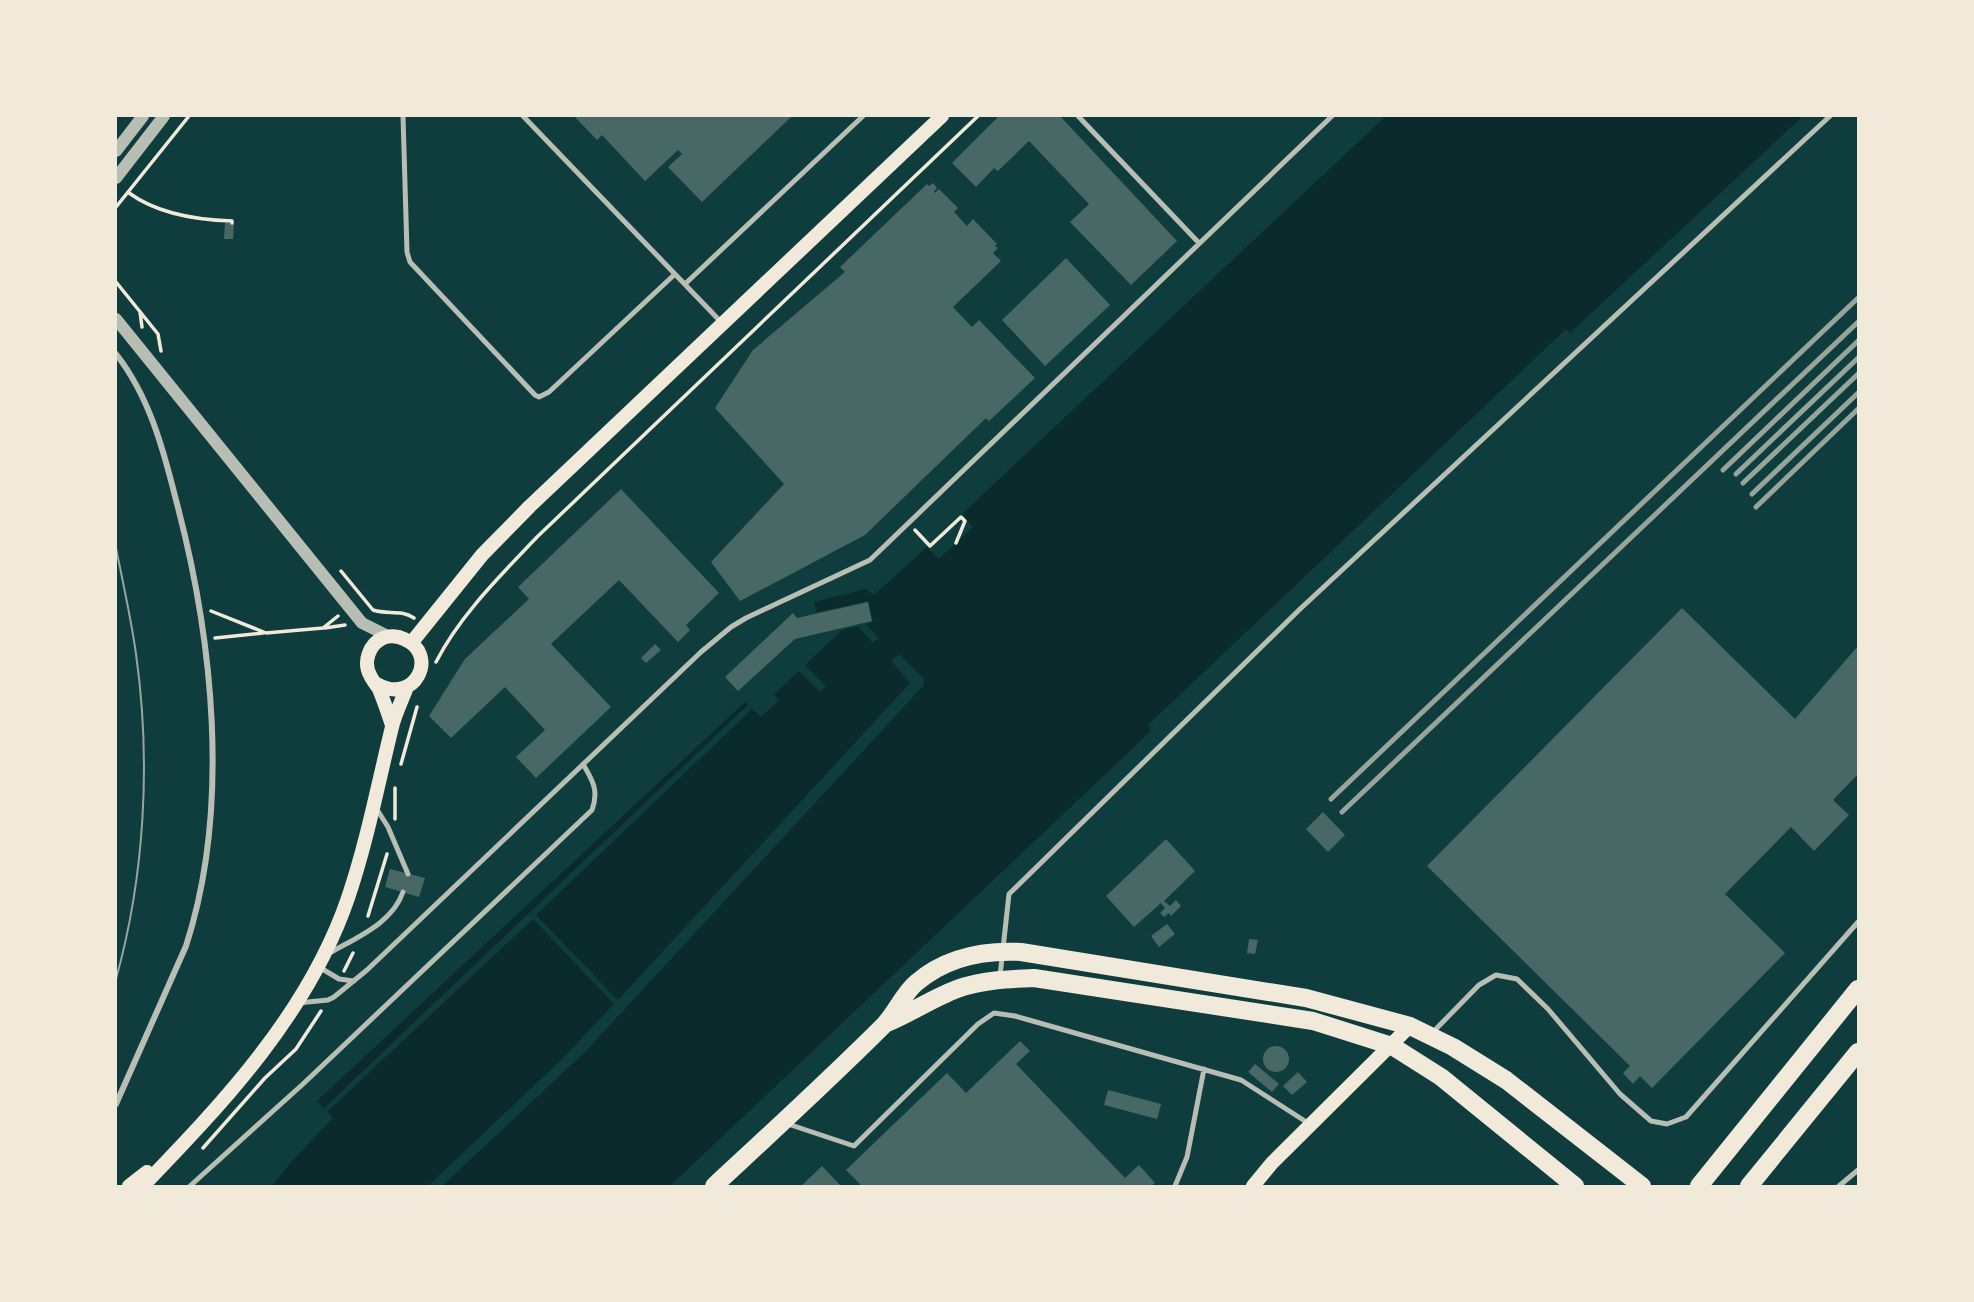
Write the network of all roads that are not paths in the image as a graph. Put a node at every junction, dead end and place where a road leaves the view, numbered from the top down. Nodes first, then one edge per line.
1 (143, 116) edge
2 (164, 116) edge
3 (402, 116) edge
4 (523, 116) edge
5 (863, 116) edge
6 (942, 116) edge
7 (1079, 116) edge
8 (1332, 116) edge
9 (1830, 116) edge
10 (116, 151) edge
11 (116, 178) edge
12 (1199, 243) junction
13 (675, 274) junction
14 (685, 284) junction
15 (116, 319) edge
16 (724, 324) junction
17 (116, 354) edge
18 (362, 623) junction
19 (388, 636) junction
20 (412, 642) junction
21 (370, 651) junction
22 (377, 684) junction
23 (407, 687) junction
24 (392, 725) junction
25 (583, 764) junction
26 (374, 806) junction
27 (408, 874) dead end
28 (403, 892) dead end
29 (1858, 922) edge
30 (1003, 951) junction
31 (320, 962) junction
32 (1000, 979) junction
33 (354, 981) junction
34 (1858, 989) edge
35 (296, 1003) junction
36 (887, 1023) junction
37 (1410, 1026) junction
38 (1430, 1035) junction
39 (1392, 1046) junction
40 (1858, 1052) edge
41 (1204, 1069) junction
42 (116, 1104) edge
43 (783, 1122) junction
44 (1311, 1125) junction
45 (179, 1148) junction
46 (1858, 1170) edge
47 (129, 1186) edge
48 (143, 1186) edge
49 (190, 1186) edge
50 (714, 1186) edge
51 (1175, 1186) edge
52 (1253, 1186) edge
53 (1575, 1186) edge
54 (1642, 1186) edge
55 (1699, 1186) edge
56 (1749, 1186) edge
57 (1839, 1186) edge

1 - 10 street
2 - 11 street
3 - 13 lane
4 - 13 lane
5 - 14 lane
6 - 16 main road
7 - 12 lane
8 - 12 lane
9 - 30 lane
12 - 25 lane
13 - 14 lane
14 - 16 lane
15 - 18 street
16 - 20 main road
17 - 42 street
18 - 19 street
18 - 21 street
19 - 20 main road
19 - 21 main road
20 - 23 main road
21 - 22 main road
22 - 23 main road
22 - 24 main road
23 - 24 main road
24 - 26 main road
25 - 33 lane
25 - 49 lane
26 - 27 lane
26 - 31 main road
28 - 31 lane
29 - 38 lane
30 - 32 lane
30 - 36 main road
30 - 37 main road
31 - 33 lane
31 - 35 main road
32 - 36 main road
32 - 39 main road
33 - 35 lane
34 - 55 main road
35 - 45 main road
36 - 43 main road
37 - 38 main road
37 - 39 main road
38 - 54 main road
39 - 44 main road
39 - 53 main road
40 - 56 main road
41 - 43 lane
41 - 44 lane
41 - 51 lane
43 - 50 main road
44 - 52 main road
45 - 47 main road
45 - 48 main road
46 - 57 lane

